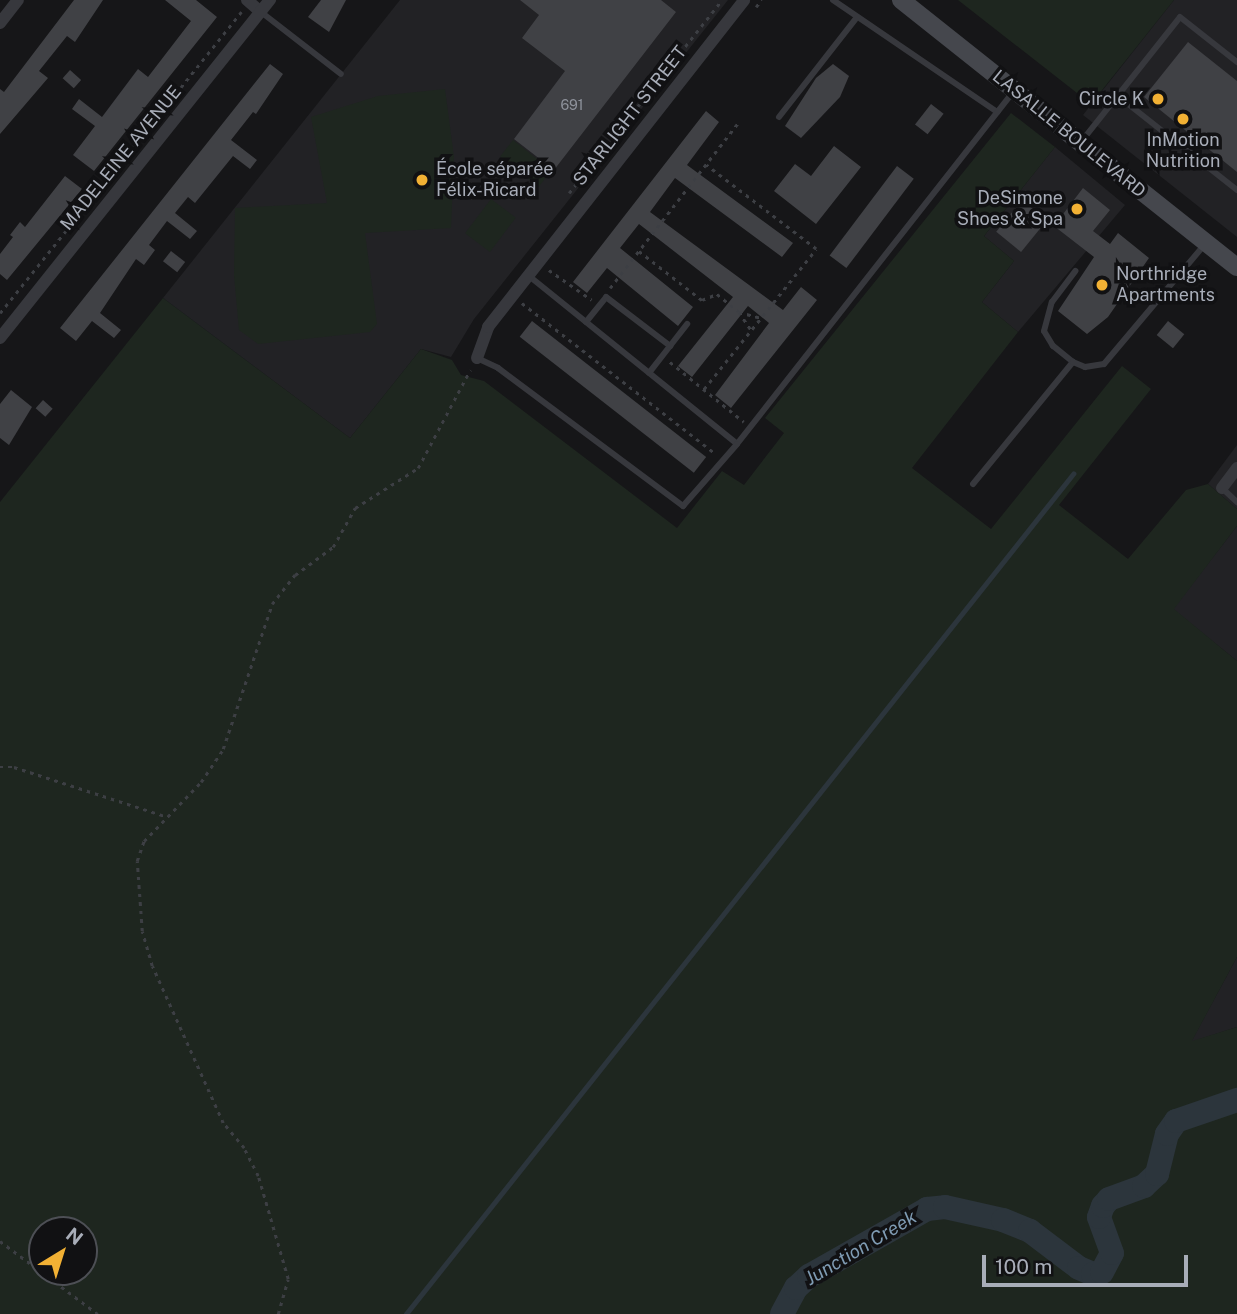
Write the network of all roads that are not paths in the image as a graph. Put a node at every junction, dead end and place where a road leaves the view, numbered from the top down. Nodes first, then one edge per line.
1 (18, 0) edge
2 (270, 0) edge
3 (744, 0) edge
4 (833, 0) edge
5 (901, 0) edge
6 (248, 1) edge
7 (261, 12) junction
8 (857, 17) junction
9 (0, 23) edge
10 (1237, 62) edge
11 (341, 74) dead end
12 (1014, 90) junction
13 (1118, 96) junction
14 (997, 112) junction
15 (779, 117) dead end
16 (1080, 143) junction
17 (1237, 190) edge
18 (1206, 243) junction
19 (1237, 268) edge
20 (1075, 271) dead end
21 (527, 275) junction
22 (586, 322) junction
23 (687, 324) dead end
24 (0, 337) edge
25 (670, 346) junction
26 (477, 358) joint
27 (1073, 362) junction
28 (649, 373) junction
29 (737, 444) junction
30 (1237, 468) edge
31 (973, 484) dead end
32 (1222, 488) joint
33 (1237, 502) edge

1 - 9 street
2 - 7 street, MADELEINE AVENUE
3 - 21 street, STARLIGHT STREET
4 - 8 lane
5 - 12 main road, LASALLE BOULEVARD
6 - 7 street
7 - 11 lane
7 - 24 street, MADELEINE AVENUE
8 - 14 lane
8 - 15 lane
10 - 13 lane
12 - 14 lane
12 - 16 main road, LASALLE BOULEVARD
13 - 16 lane
13 - 17 lane
14 - 29 lane
16 - 18 main road, LASALLE BOULEVARD
18 - 19 main road, LASALLE BOULEVARD
18 - 27 lane
20 - 27 lane
21 - 22 lane
21 - 26 street, STARLIGHT STREET
22 - 25 lane
22 - 28 lane
23 - 25 lane
25 - 28 lane
26 - 29 lane
27 - 31 lane
28 - 29 lane
30 - 32 street
32 - 33 lane

